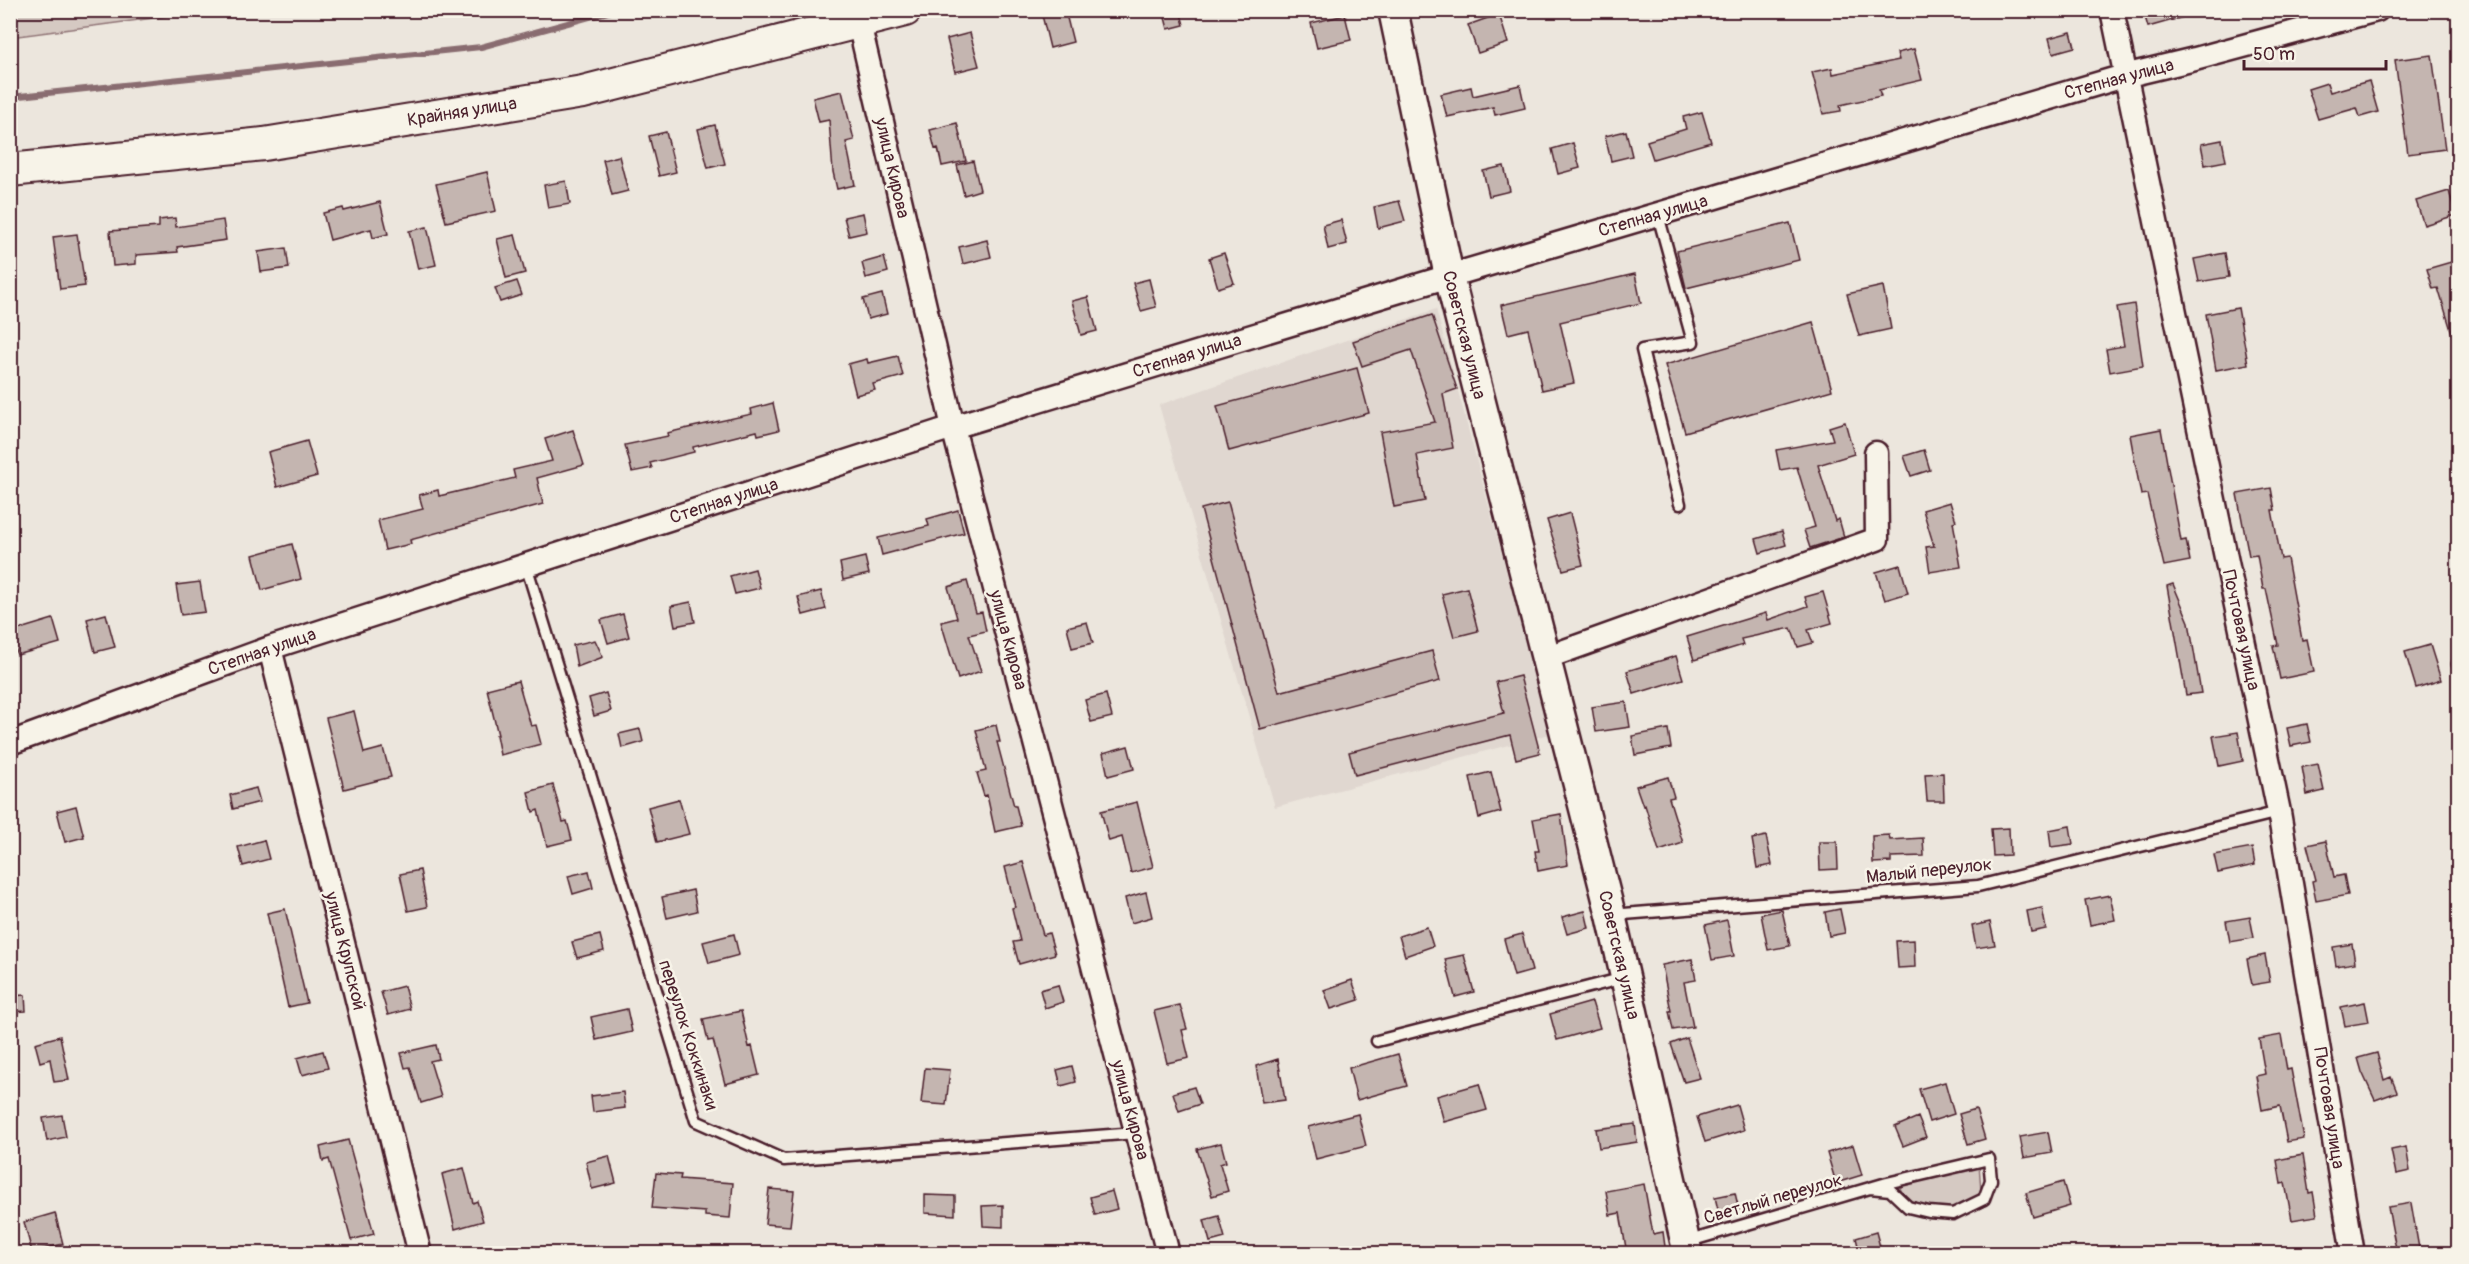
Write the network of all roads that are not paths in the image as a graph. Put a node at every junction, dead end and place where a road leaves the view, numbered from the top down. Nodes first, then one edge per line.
1 (905, 10) edge
2 (1392, 10) edge
3 (2112, 10) edge
4 (2377, 10) edge
5 (859, 23) junction
6 (2124, 76) junction
7 (10, 170) edge
8 (1658, 215) junction
9 (1449, 276) junction
10 (953, 427) junction
11 (1876, 453) dead end
12 (1680, 504) dead end
13 (526, 565) junction
14 (270, 648) junction
15 (1545, 658) junction
16 (10, 743) edge
17 (2279, 812) junction
18 (1611, 915) junction
19 (1625, 978) junction
20 (1377, 1041) dead end
21 (1136, 1133) junction
22 (1870, 1188) junction
23 (1687, 1248) edge
24 (420, 1254) edge
25 (1168, 1254) edge
26 (2353, 1254) edge

1 - 5 main road, Крайняя улица
2 - 9 street, Советская улица
3 - 6 street, Почтовая улица
4 - 6 street, Степная улица
5 - 7 main road, Крайняя улица
5 - 10 street, улица Кирова
6 - 8 street, Степная улица
6 - 17 street, Почтовая улица
8 - 9 street, Степная улица
8 - 12 lane
9 - 10 street, Степная улица
9 - 15 street, Советская улица
10 - 13 street, Степная улица
10 - 21 street, улица Кирова
11 - 15 street
13 - 14 street, Степная улица
13 - 21 lane, переулок Коккинаки
14 - 16 street, Степная улица
14 - 24 street, улица Крупской
15 - 18 street, Советская улица
17 - 18 lane, Малый переулок
17 - 26 street, Почтовая улица
18 - 19 street, Советская улица
19 - 20 lane
19 - 23 street, Советская улица
21 - 25 street, улица Кирова
22 - 22 lane, Светлый переулок
22 - 23 lane, Светлый переулок

